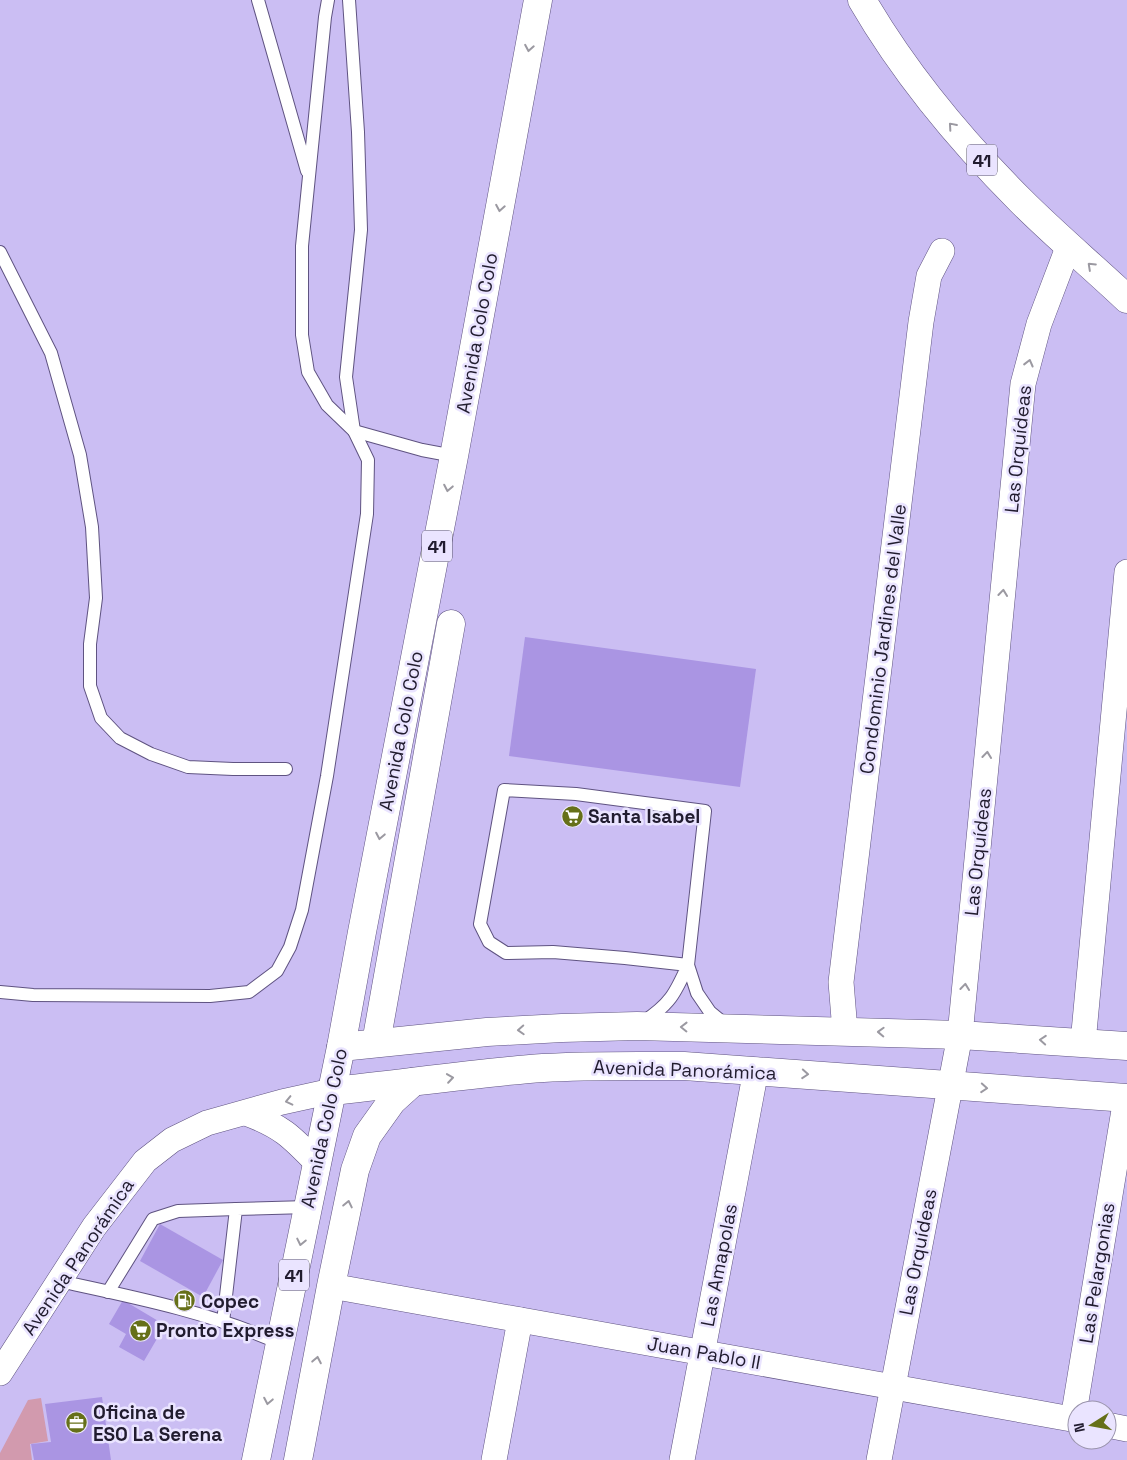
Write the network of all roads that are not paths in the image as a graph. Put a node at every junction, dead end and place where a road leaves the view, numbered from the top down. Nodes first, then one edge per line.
1 (258, 0) edge
2 (328, 0) edge
3 (349, 0) edge
4 (538, 0) edge
5 (862, 0) edge
6 (309, 178) junction
7 (1069, 245) junction
8 (942, 251) dead end
9 (0, 252) edge
10 (1127, 299) edge
11 (354, 431) junction
12 (454, 456) junction
13 (1127, 572) edge
14 (451, 624) dead end
15 (286, 769) dead end
16 (688, 965) junction
17 (0, 992) edge
18 (637, 1026) junction
19 (730, 1028) junction
20 (845, 1031) junction
21 (960, 1035) junction
22 (376, 1043) junction
23 (1083, 1043) junction
24 (1127, 1046) edge
25 (341, 1047) junction
26 (756, 1070) junction
27 (413, 1082) junction
28 (950, 1085) junction
29 (332, 1091) junction
30 (1126, 1098) edge
31 (246, 1113) junction
32 (317, 1163) junction
33 (308, 1207) junction
34 (236, 1209) junction
35 (59, 1281) junction
36 (331, 1286) junction
37 (108, 1292) junction
38 (520, 1320) junction
39 (223, 1322) junction
40 (279, 1343) junction
41 (703, 1353) junction
42 (0, 1373) edge
43 (893, 1387) junction
44 (1078, 1400) edge
45 (1067, 1419) edge
46 (256, 1460) edge
47 (298, 1460) edge
48 (494, 1460) edge
49 (682, 1460) edge
50 (879, 1460) edge

1 - 6 lane
2 - 6 lane
3 - 11 lane
4 -> 12 street, Avenida Colo Colo / 41
7 -> 5 street, 41
6 - 11 lane
10 -> 7 street, 41
21 -> 7 street, Las Orquídeas
8 - 20 street, Condominio Jardines del Valle
9 - 15 lane
11 - 12 lane
11 - 17 lane
12 -> 25 street, Avenida Colo Colo / 41
13 - 23 street
14 - 22 street, Avenida Colo Colo
16 - 16 lane
16 - 18 lane
16 - 19 lane
19 -> 18 street
18 -> 22 street
19 - 20 street
21 -> 20 street
23 -> 21 street
21 - 28 street, Las Orquídeas
22 - 25 street
23 - 24 street
25 - 29 street, Avenida Colo Colo / 41
27 -> 26 street, Avenida Panorámica
26 -> 28 street, Avenida Panorámica
26 - 41 street, Las Amapolas
27 - 29 street, Avenida Panorámica
36 -> 27 street, Avenida Colo Colo
28 -> 30 street, Avenida Panorámica
28 - 43 street, Las Orquídeas
29 -> 31 street, Avenida Panorámica
29 - 32 street, Avenida Colo Colo / 41
30 - 44 street, Las Pelargonias
31 - 32 street
31 - 35 street, Avenida Panorámica
32 - 33 street, Avenida Colo Colo / 41
33 - 34 lane
33 -> 40 street, Avenida Colo Colo / 41
34 - 37 lane
34 - 39 lane
35 - 37 lane
35 - 42 street, Avenida Panorámica
36 - 38 street, Juan Pablo II
47 -> 36 street, Avenida Colo Colo
37 - 39 lane
38 - 41 street, Juan Pablo II
38 - 48 street
39 - 40 lane
40 -> 46 street, Avenida Colo Colo / 41
41 - 43 street, Juan Pablo II
41 - 49 street, Las Amapolas
43 - 45 street, Juan Pablo II
43 - 50 street, Las Orquídeas

